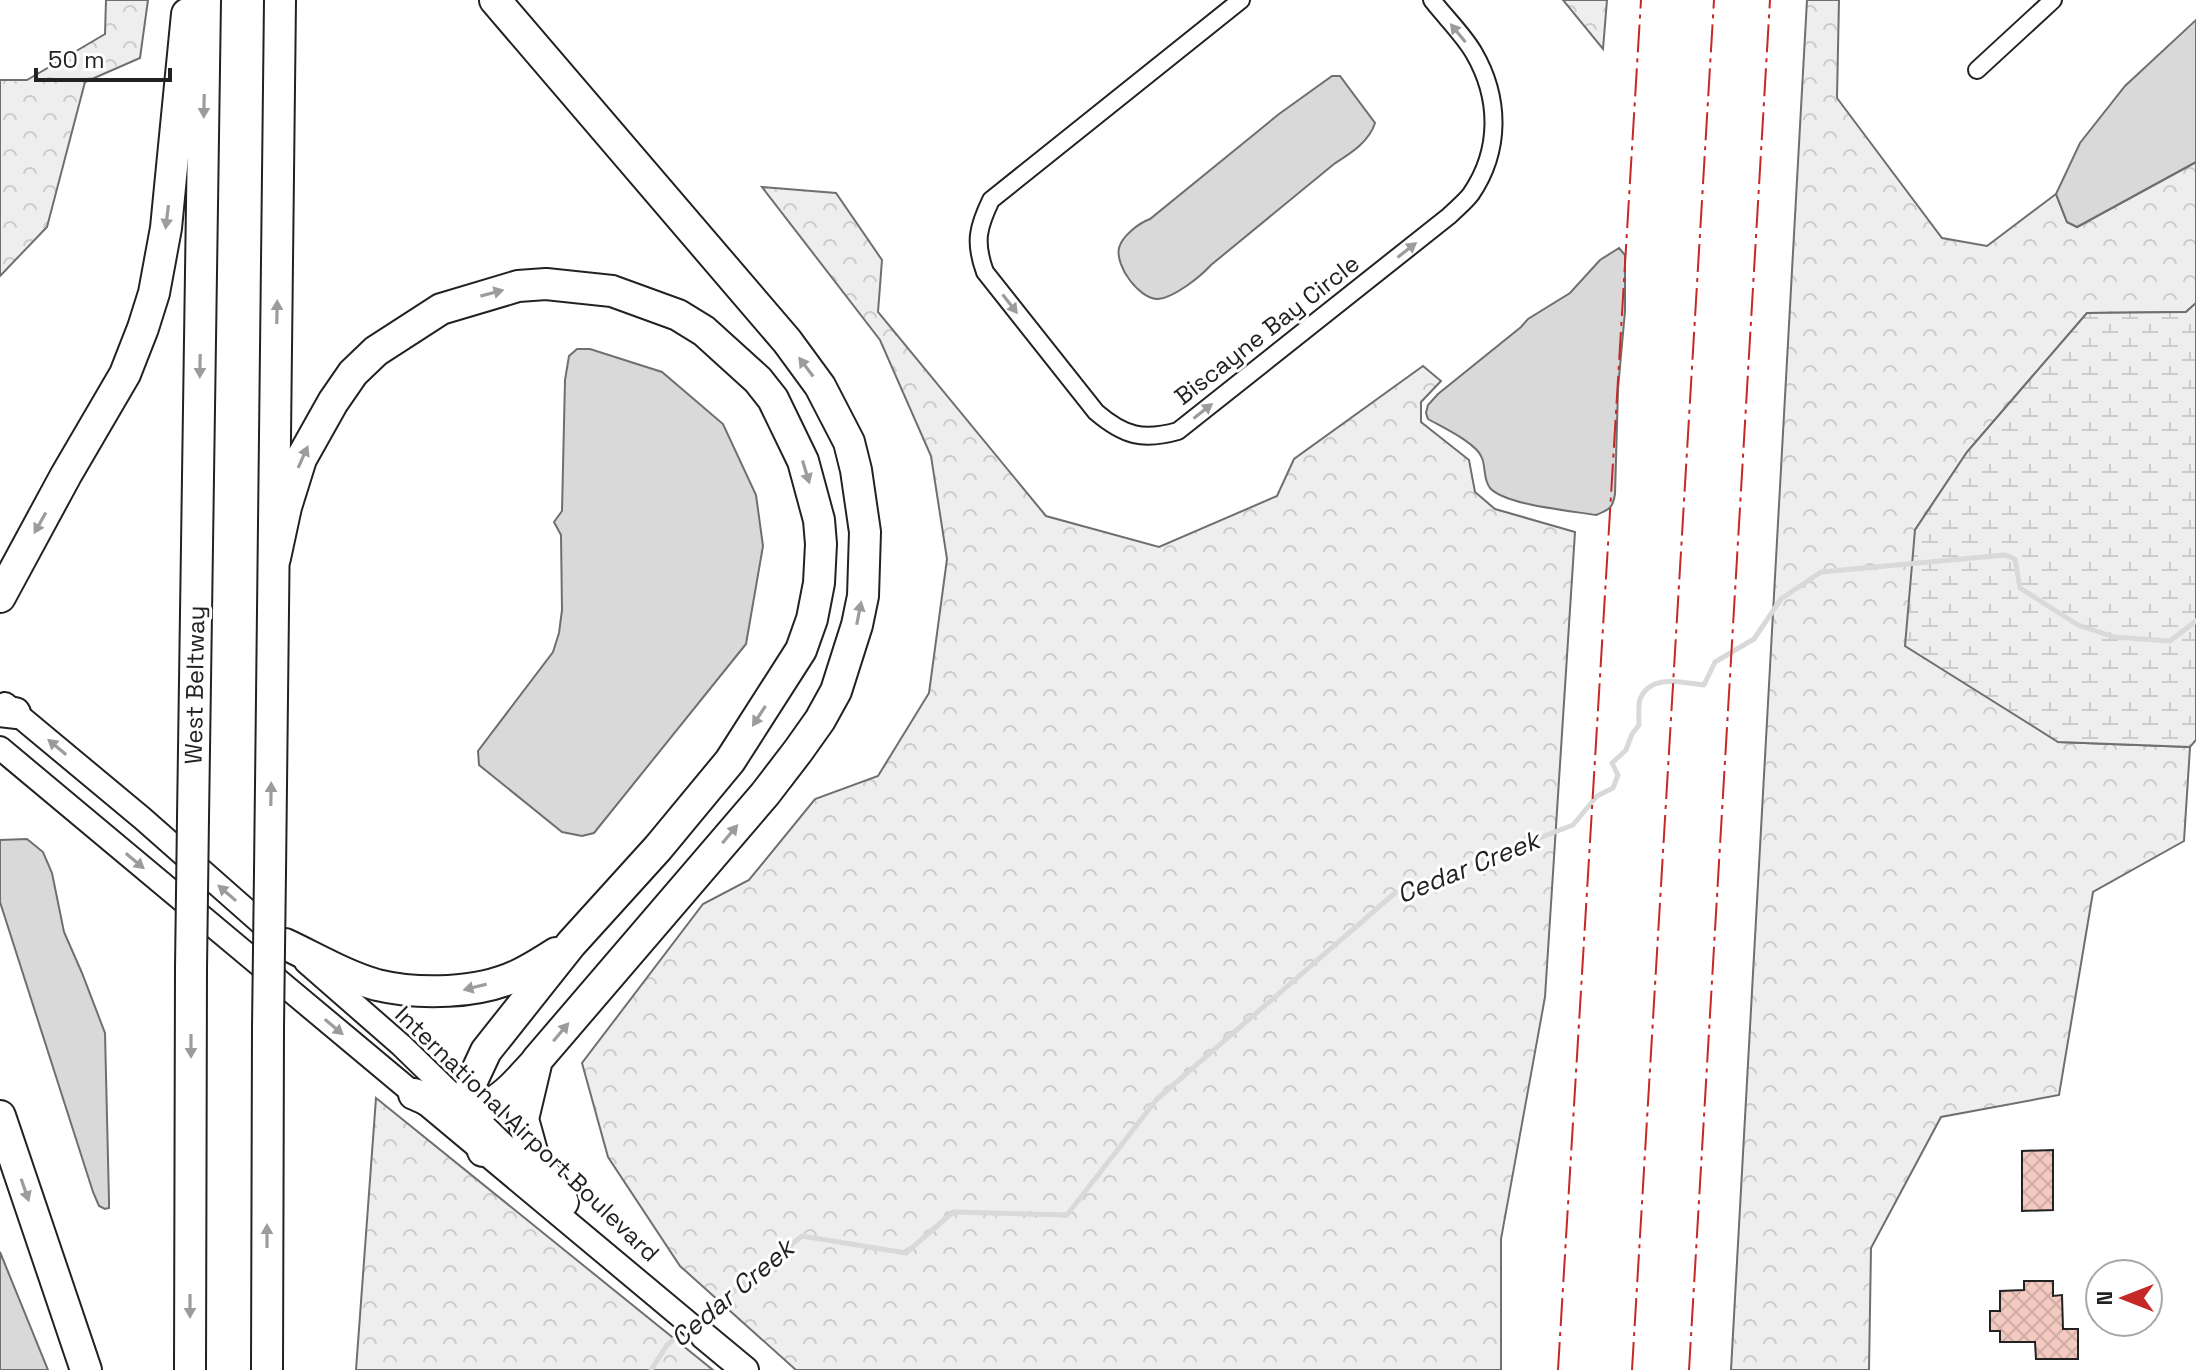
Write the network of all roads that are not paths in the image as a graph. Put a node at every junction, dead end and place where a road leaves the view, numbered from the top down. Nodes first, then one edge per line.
1 (188, 0) edge
2 (205, 0) edge
3 (280, 0) edge
4 (495, 0) edge
5 (1241, 0) edge
6 (1432, 0) edge
7 (2050, 1) edge
8 (1977, 70) dead end
9 (275, 558) junction
10 (5, 584) edge
11 (5, 708) edge
12 (0, 748) edge
13 (285, 944) junction
14 (571, 944) junction
15 (537, 1060) junction
16 (414, 1094) junction
17 (468, 1110) junction
18 (0, 1116) edge
19 (483, 1151) junction
20 (563, 1202) junction
21 (657, 1298) junction
22 (704, 1336) joint
23 (86, 1370) edge
24 (190, 1370) edge
25 (267, 1370) edge
26 (745, 1370) edge

1 -> 10 highway
2 -> 24 highway, West Beltway, bridge
9 -> 3 highway
15 -> 4 highway
5 -> 6 street, Biscayne Bay Circle
7 - 8 street
9 -> 14 highway
25 -> 9 highway, bridge
13 -> 11 main road, International Airport Boulevard
12 -> 16 main road, International Airport Boulevard
14 -> 13 highway
13 - 17 main road, International Airport Boulevard
14 - 17 highway
15 - 17 highway
15 - 20 highway
16 - 17 highway
16 - 19 main road, International Airport Boulevard
17 - 19 highway
17 - 20 main road, International Airport Boulevard
18 -> 23 highway
19 - 21 main road, International Airport Boulevard
20 - 21 main road, International Airport Boulevard
21 - 22 main road
22 - 26 main road

